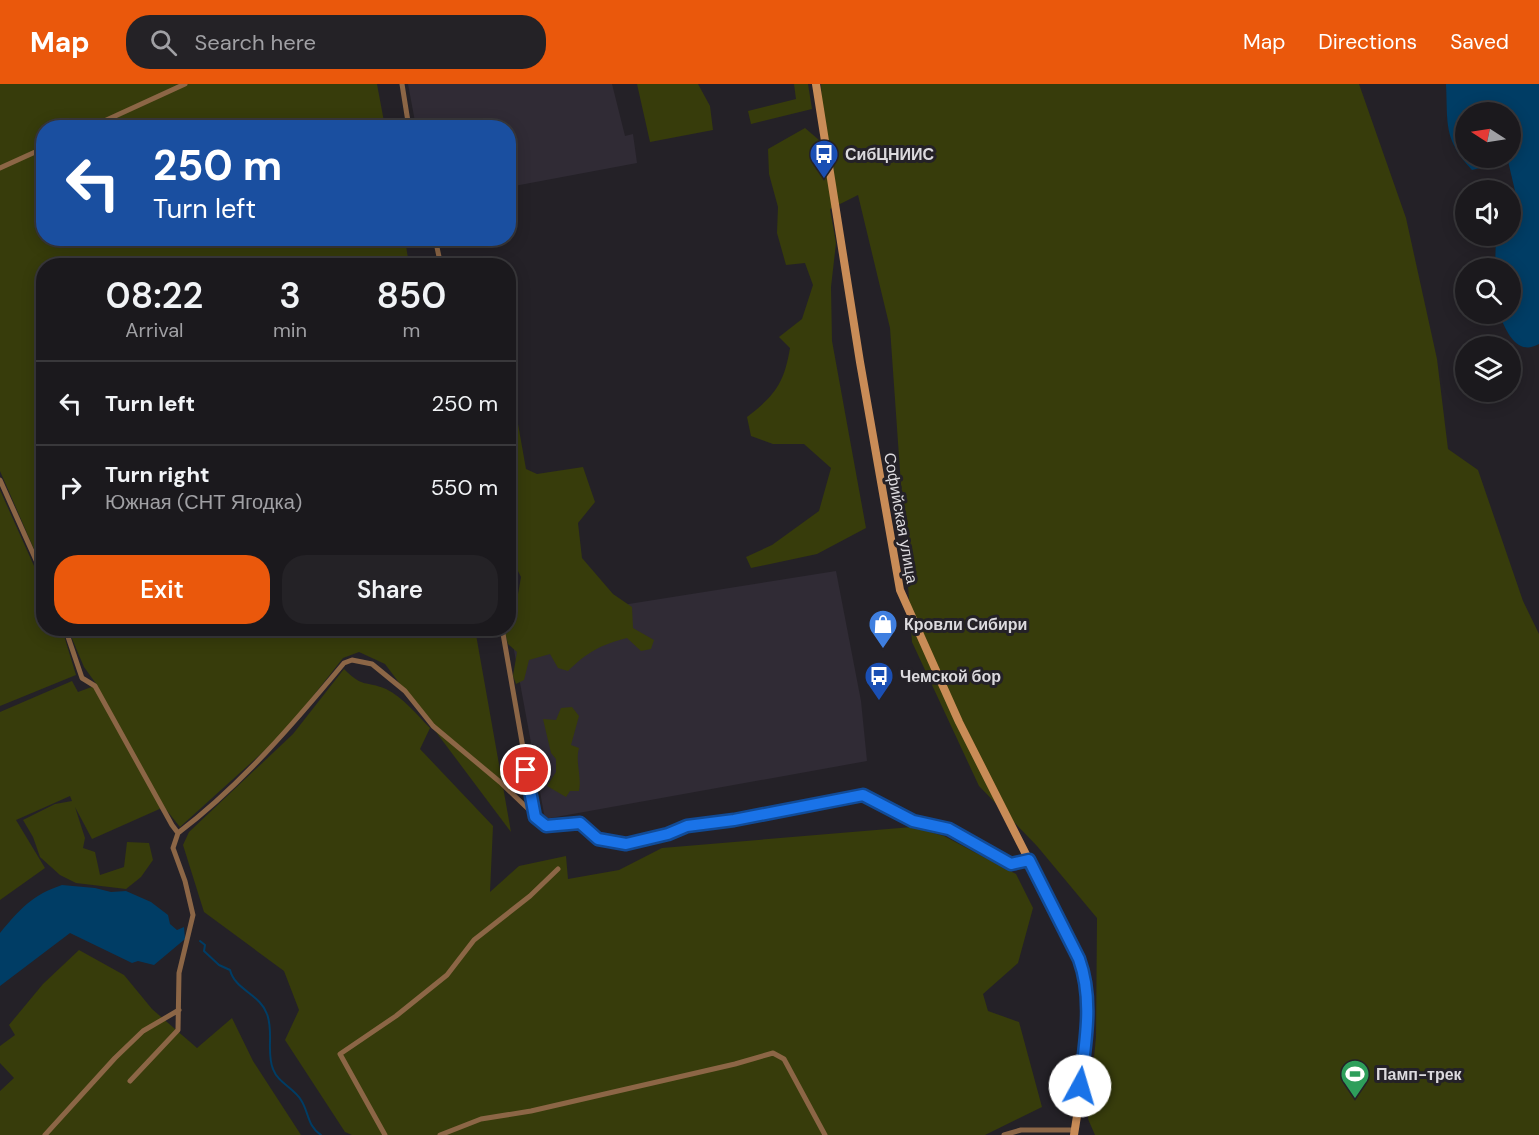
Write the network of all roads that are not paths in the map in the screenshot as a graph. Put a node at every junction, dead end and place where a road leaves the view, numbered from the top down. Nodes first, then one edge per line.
1 (185, 84) edge
2 (402, 84) edge
3 (816, 84) edge
4 (106, 120) edge
5 (407, 120) edge
6 (36, 152) edge
7 (0, 168) edge
8 (0, 480) edge
9 (36, 560) edge
10 (68, 636) edge
11 (503, 636) edge
12 (535, 817) junction
13 (178, 833) junction
14 (1029, 860) junction
15 (558, 869) dead end
16 (179, 1010) junction
17 (130, 1082) dead end
18 (1074, 1133) edge
19 (45, 1135) edge
20 (385, 1135) edge
21 (440, 1135) edge
22 (825, 1135) edge
23 (1005, 1135) edge

1 - 4 street
2 - 5 street
3 - 14 main road, Софийская улица
6 - 7 street
8 - 9 street
10 - 13 street
11 - 12 street
12 - 13 street
12 - 14 street
13 - 16 street
14 - 18 main road, Софийская улица
15 - 20 street
16 - 17 street
16 - 19 street
18 - 23 street
21 - 22 street

